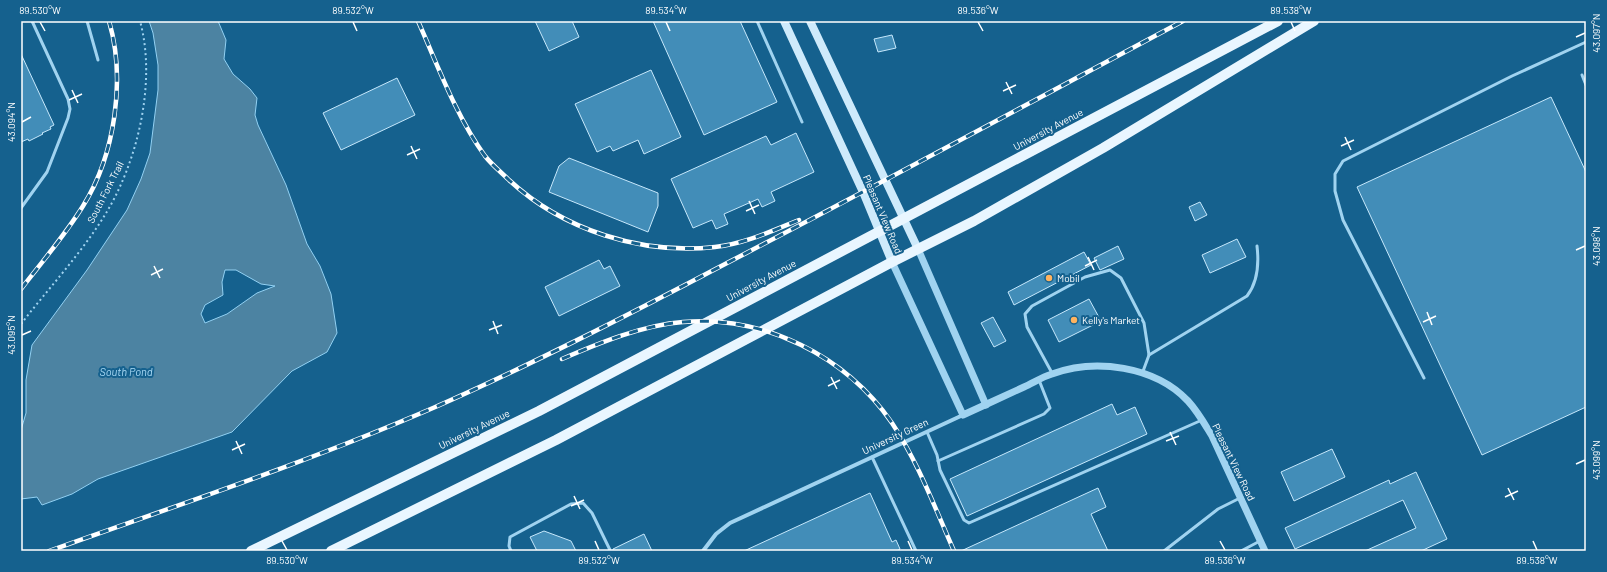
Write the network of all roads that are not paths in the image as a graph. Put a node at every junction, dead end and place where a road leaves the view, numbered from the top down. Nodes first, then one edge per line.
1 (32, 21) edge
2 (86, 21) edge
3 (757, 21) edge
4 (784, 21) edge
5 (810, 21) edge
6 (1278, 21) edge
7 (1314, 21) edge
8 (1586, 42) edge
9 (98, 60) dead end
10 (1582, 75) dead end
11 (1586, 85) edge
12 (802, 122) dead end
13 (21, 208) edge
14 (903, 218) junction
15 (879, 231) junction
16 (1257, 246) dead end
17 (918, 249) junction
18 (892, 262) junction
19 (1149, 355) junction
20 (1108, 366) joint
21 (1052, 374) junction
22 (1142, 374) junction
23 (1424, 378) dead end
24 (1039, 380) junction
25 (986, 405) junction
26 (963, 415) junction
27 (1202, 420) junction
28 (927, 432) junction
29 (872, 457) junction
30 (938, 461) junction
31 (1240, 498) junction
32 (1260, 541) junction
33 (610, 550) edge
34 (250, 551) edge
35 (331, 551) edge
36 (511, 551) edge
37 (703, 551) edge
38 (916, 551) edge
39 (1164, 551) edge
40 (1241, 551) edge
41 (1265, 551) edge

1 - 13 lane
2 - 9 lane
3 - 12 lane
4 - 15 main road, Pleasant View Road
5 - 14 main road, Pleasant View Road
6 - 14 main road, University Avenue
7 - 17 main road
8 - 23 lane
10 - 11 lane
14 - 15 main road, University Avenue
14 - 17 main road, Pleasant View Road
15 - 18 main road, Pleasant View Road
15 - 34 main road, University Avenue
16 - 19 lane
17 - 18 main road
17 - 25 street, Pleasant View Road
18 - 26 street, Pleasant View Road
18 - 35 main road
19 - 21 lane
19 - 22 lane
20 - 21 street, University Green
20 - 22 street, Pleasant View Road
21 - 24 street, University Green
22 - 27 street, Pleasant View Road
24 - 25 street, University Green
24 - 30 lane
25 - 26 street, University Green
26 - 28 street, University Green
27 - 30 lane
27 - 31 street, Pleasant View Road
28 - 29 street, University Green
28 - 30 lane
29 - 37 street, University Green
29 - 38 lane
31 - 32 street, Pleasant View Road
31 - 39 lane
32 - 40 lane
32 - 41 street, Pleasant View Road
33 - 36 lane

